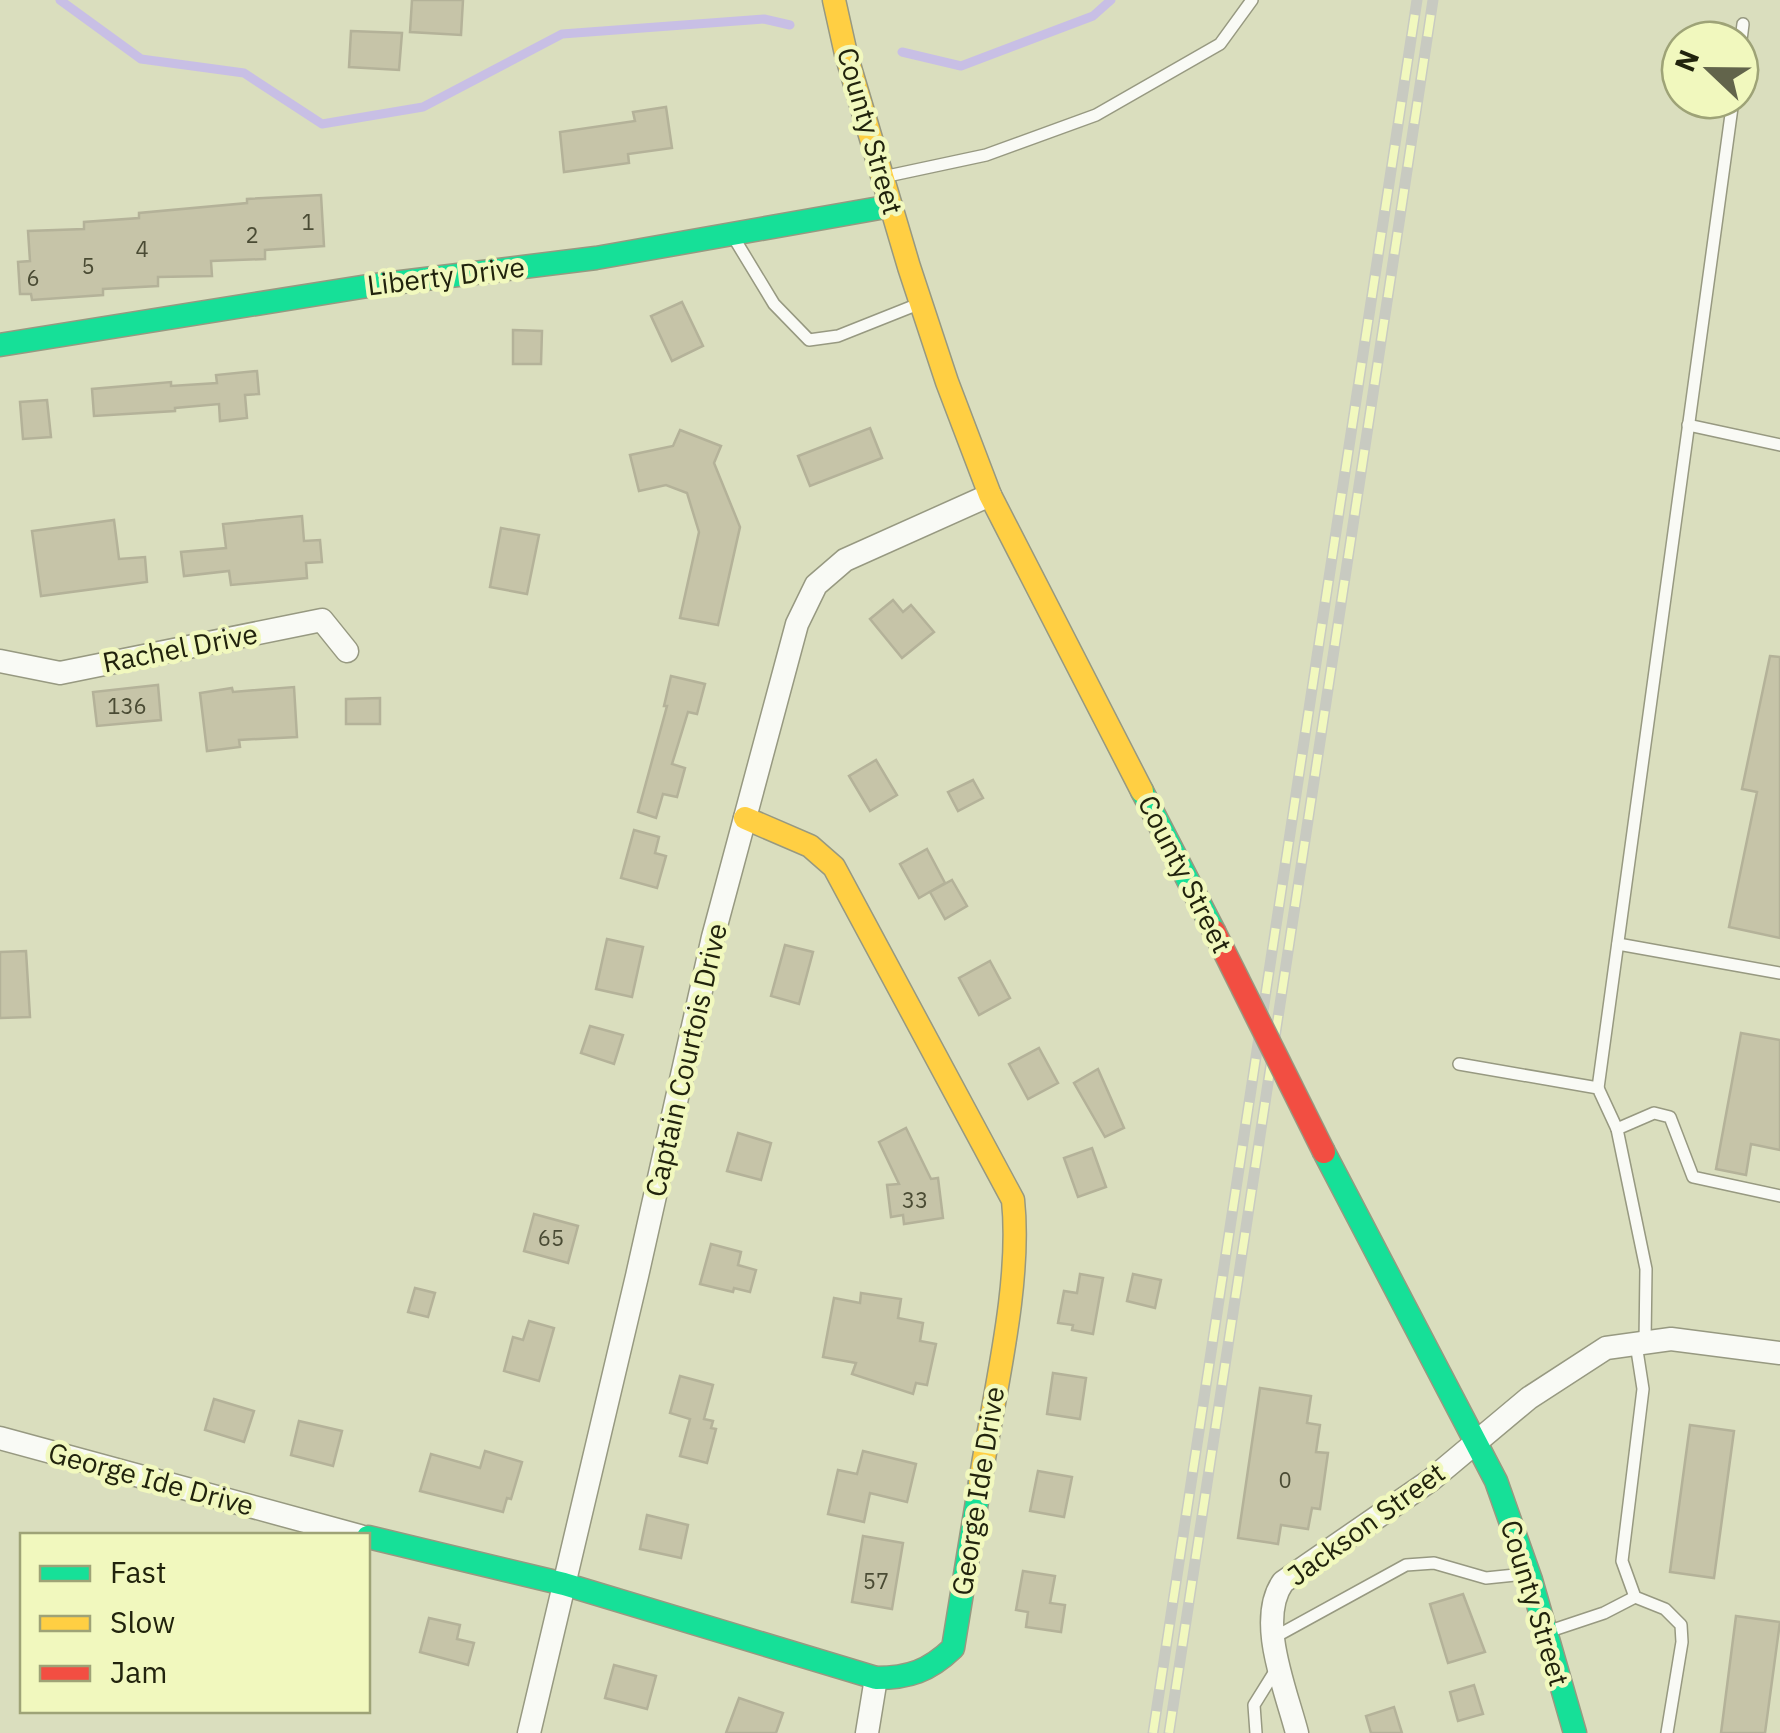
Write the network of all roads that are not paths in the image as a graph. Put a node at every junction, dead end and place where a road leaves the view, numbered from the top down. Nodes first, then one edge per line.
1 (834, 0) edge
2 (1252, 0) edge
3 (1730, 120) edge
4 (883, 177) junction
5 (892, 206) junction
6 (732, 234) junction
7 (921, 303) junction
8 (0, 345) edge
9 (1688, 425) junction
10 (1780, 445) edge
11 (990, 495) junction
12 (346, 651) dead end
13 (0, 661) edge
14 (745, 818) junction
15 (1618, 944) junction
16 (1780, 973) edge
17 (1459, 1064) dead end
18 (1598, 1088) junction
19 (1617, 1129) junction
20 (1780, 1196) edge
21 (1641, 1343) junction
22 (1780, 1353) edge
23 (0, 1438) edge
24 (1476, 1440) junction
25 (353, 1533) edge
26 (370, 1537) edge
27 (1529, 1573) junction
28 (564, 1584) junction
29 (1635, 1597) junction
30 (1546, 1632) junction
31 (1274, 1638) junction
32 (1279, 1664) junction
33 (876, 1678) junction
34 (528, 1733) edge
35 (867, 1733) edge
36 (1256, 1733) edge
37 (1297, 1733) edge
38 (1575, 1733) edge
39 (1667, 1733) edge

1 - 4 street, County Street
2 - 4 lane
3 - 9 lane
4 - 5 street, County Street
5 - 6 street, Liberty Drive
5 - 7 street, County Street
6 - 7 lane
6 - 8 street, Liberty Drive
7 - 11 street, County Street
9 - 10 lane
9 - 15 lane
11 - 14 street, Captain Courtois Drive
11 - 24 street, County Street, bridge
12 - 13 street, Rachel Drive
14 - 28 street, Captain Courtois Drive
14 - 33 street, George Ide Drive
15 - 16 lane
15 - 18 lane
17 - 18 lane
18 - 19 lane
19 - 20 lane
19 - 21 lane
21 - 22 street, Jackson Street
21 - 24 street, Jackson Street
21 - 29 lane
23 - 25 street, George Ide Drive
24 - 27 street, County Street
24 - 31 street, Jackson Street
26 - 28 street, George Ide Drive
27 - 30 street, County Street
27 - 31 lane
28 - 33 street, George Ide Drive
28 - 34 street, Captain Courtois Drive
29 - 30 lane
29 - 39 lane
30 - 38 street, County Street
31 - 32 street, Jackson Street
32 - 36 lane
32 - 37 street, Jackson Street
33 - 35 street

